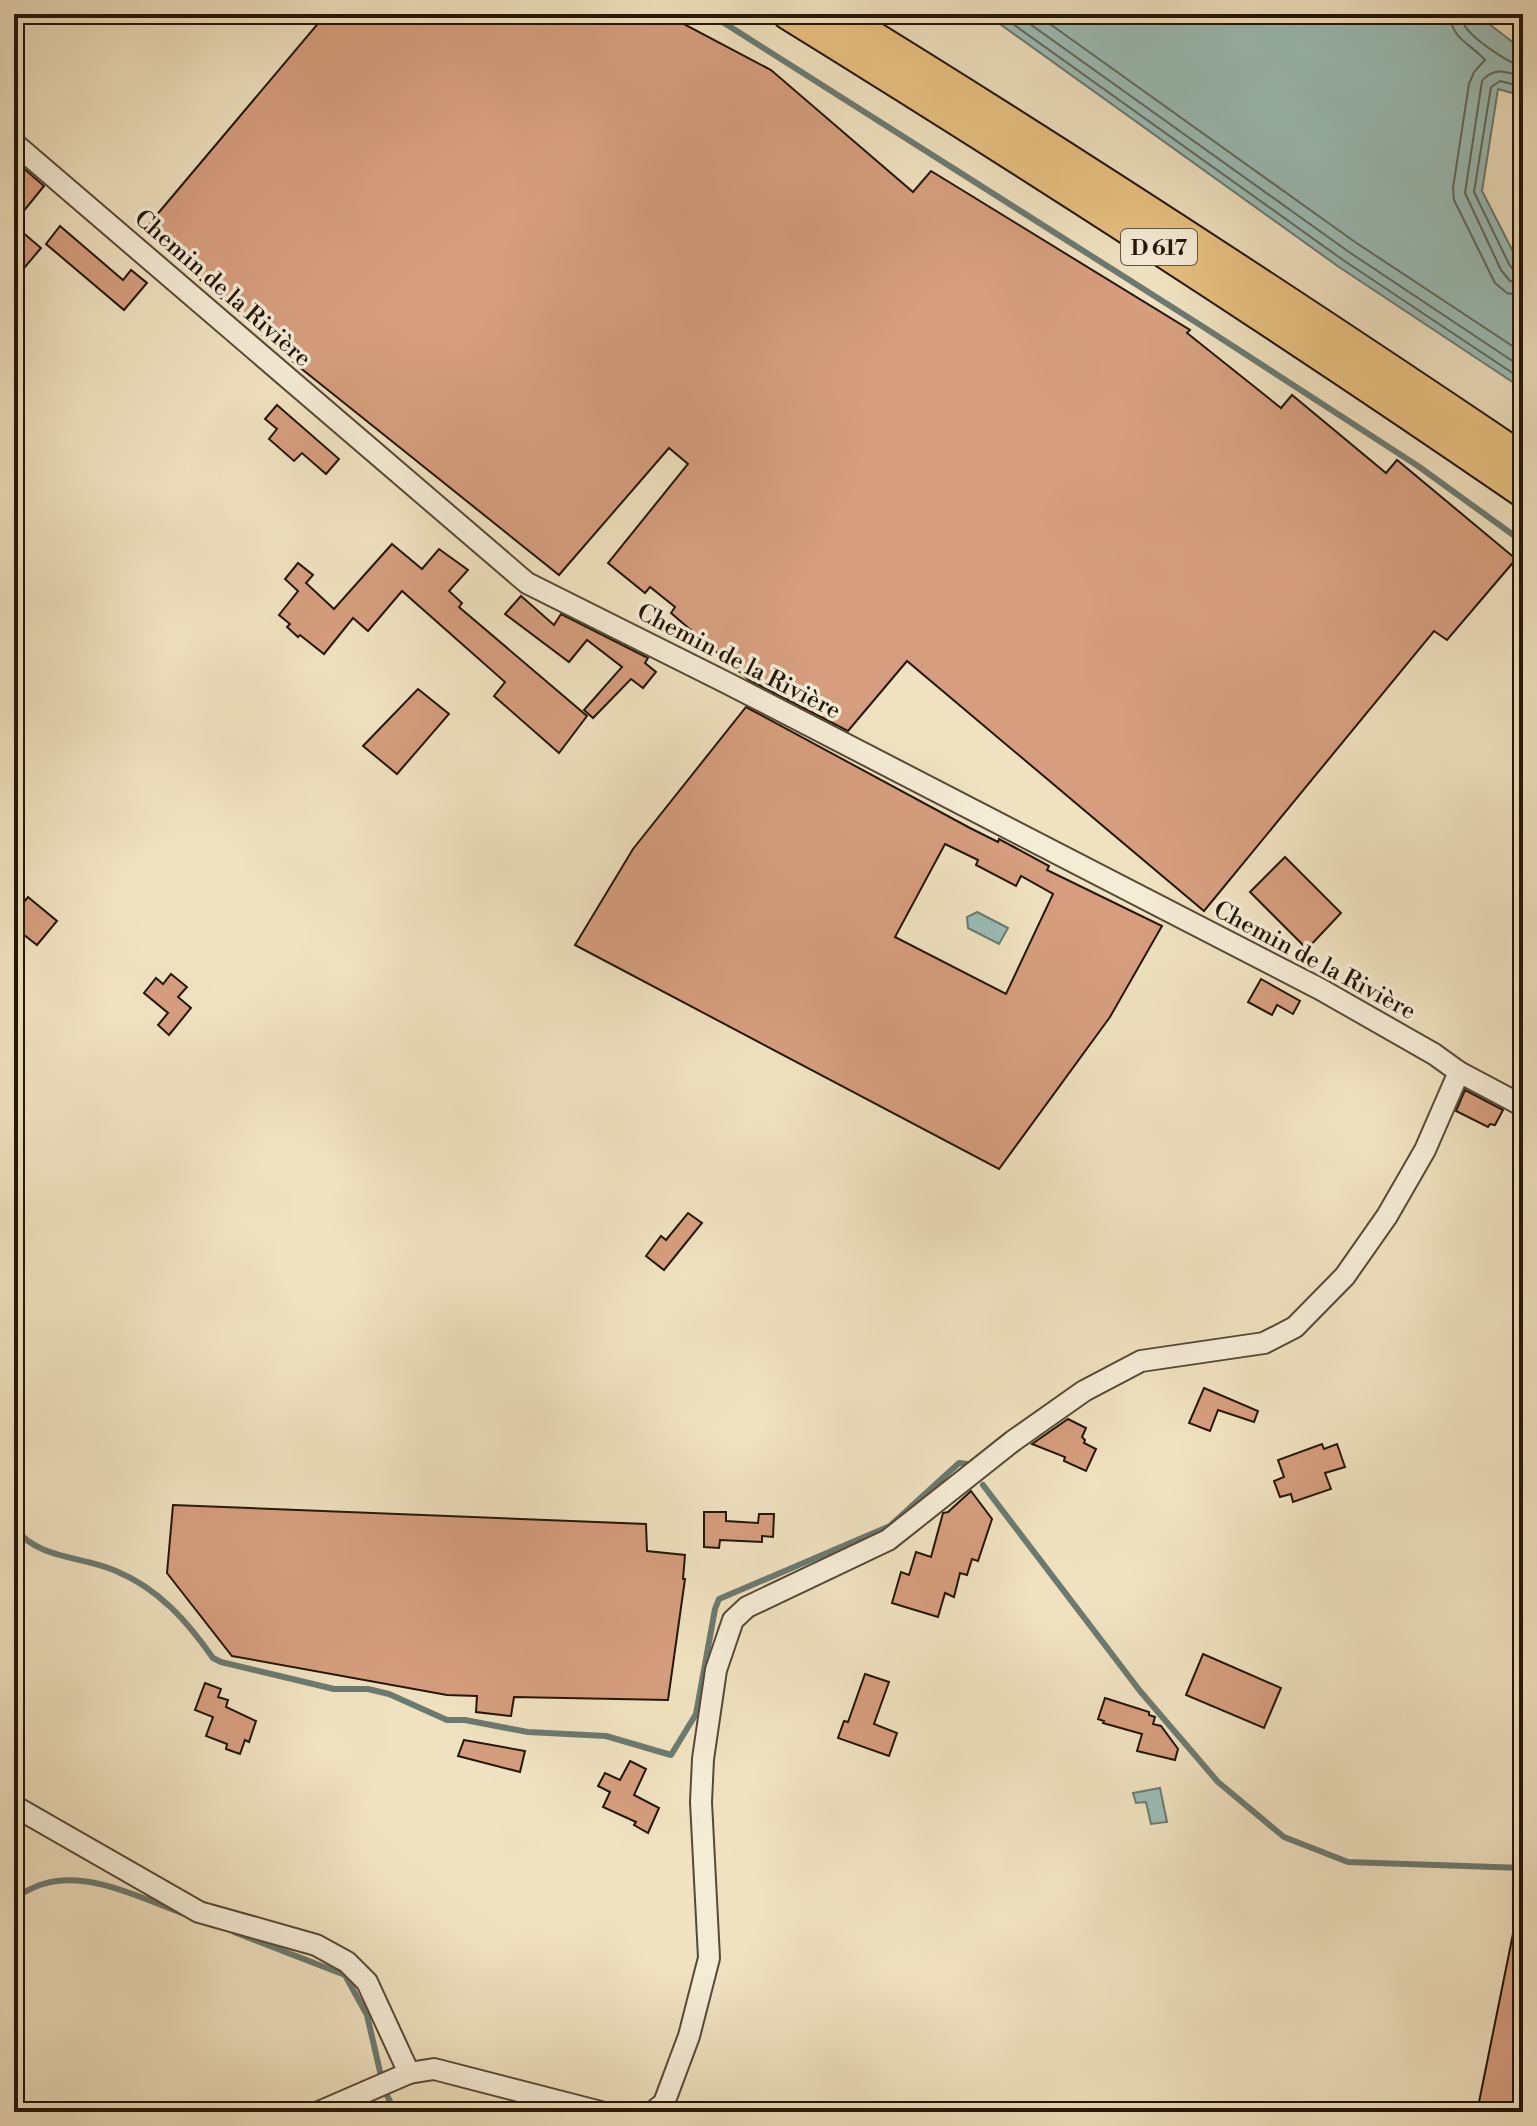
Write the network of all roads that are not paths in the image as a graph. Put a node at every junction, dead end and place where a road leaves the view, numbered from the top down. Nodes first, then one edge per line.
1 (788, 14) edge
2 (836, 14) edge
3 (14, 143) edge
4 (1523, 459) edge
5 (1523, 492) edge
6 (1459, 1072) junction
7 (1523, 1106) edge
8 (14, 1806) edge
9 (409, 2073) junction
10 (319, 2112) edge
11 (601, 2112) edge
12 (653, 2112) edge

1 - 5 highway, D 617
2 - 4 highway, D 617
3 - 6 street, Chemin de la Rivière
6 - 7 street, Chemin de la Rivière
6 - 12 street
8 - 9 street
9 - 10 street
9 - 11 street

